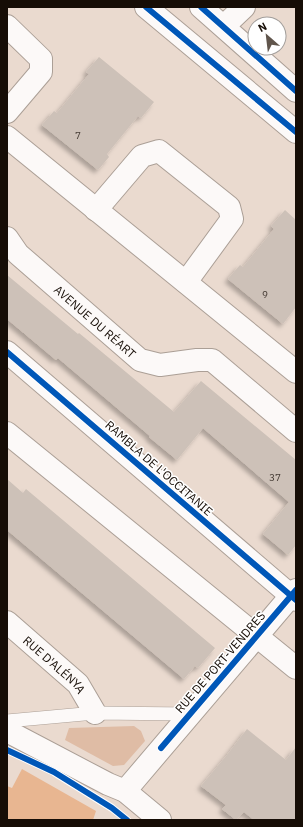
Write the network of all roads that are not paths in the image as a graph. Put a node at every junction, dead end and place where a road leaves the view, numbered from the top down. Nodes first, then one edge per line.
1 (146, 7) edge
2 (201, 7) edge
3 (244, 7) edge
4 (7, 26) edge
5 (224, 26) junction
6 (296, 91) edge
7 (7, 112) edge
8 (296, 132) edge
9 (7, 137) edge
10 (96, 210) junction
11 (7, 238) edge
12 (186, 282) junction
13 (7, 352) edge
14 (296, 372) edge
15 (296, 430) edge
16 (7, 433) edge
17 (294, 595) edge
18 (7, 622) edge
19 (256, 636) junction
20 (296, 668) edge
21 (95, 713) junction
22 (190, 714) junction
23 (7, 721) edge
24 (7, 731) edge
25 (125, 791) junction
26 (160, 820) edge

1 - 8 street
2 - 5 street
3 - 5 street
4 - 7 street
5 - 6 street
9 - 10 street
10 - 12 street
10 - 12 street
11 - 15 street, AVENUE DU RÉART
12 - 14 street
13 - 17 street, RAMBLA DE L'OCCITANIE
16 - 19 street
17 - 19 street, RUE DE PORT-VENDRES
18 - 21 street, RUE D'ALÉNYA
19 - 20 street
19 - 22 street, RUE DE PORT-VENDRES
21 - 22 lane
21 - 23 lane
22 - 25 street, RUE DE PORT-VENDRES
24 - 25 street
25 - 26 street

